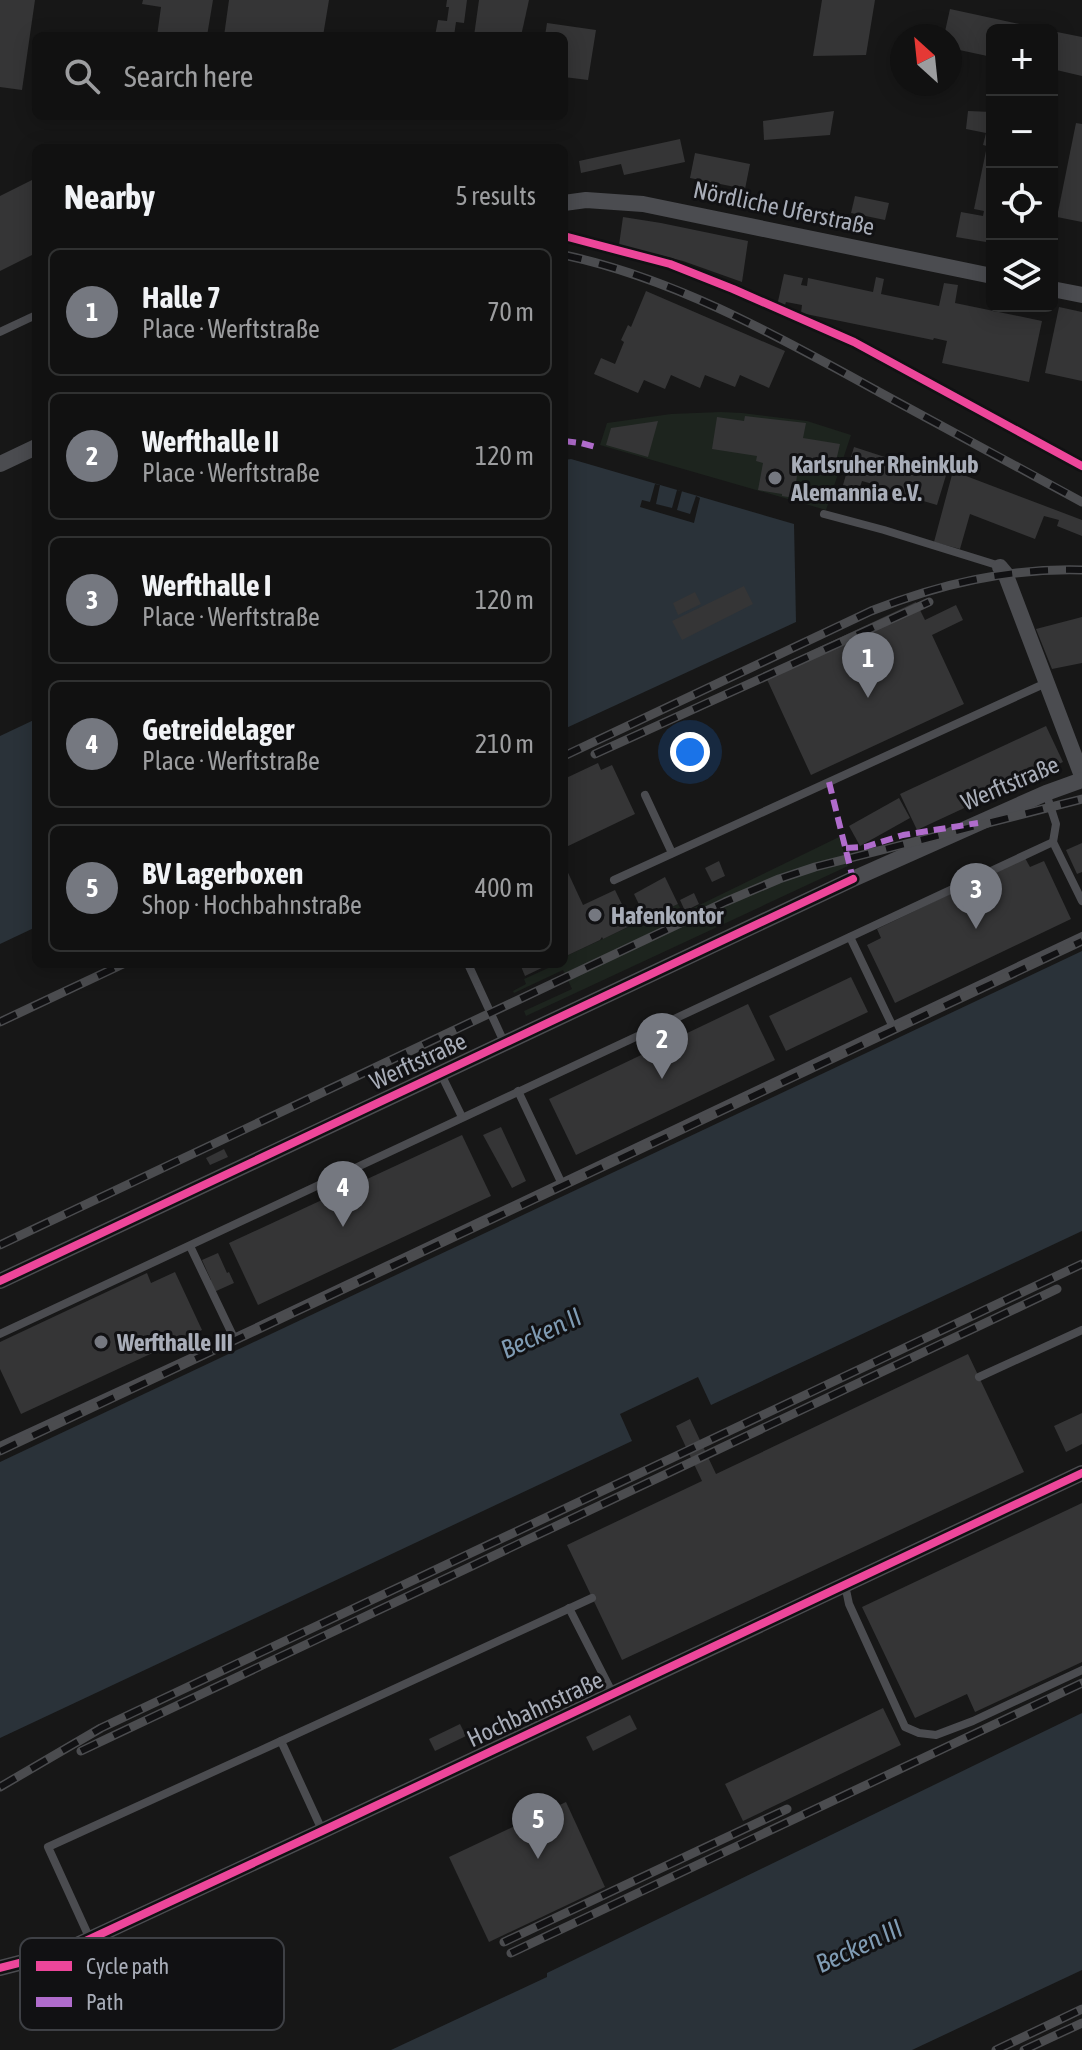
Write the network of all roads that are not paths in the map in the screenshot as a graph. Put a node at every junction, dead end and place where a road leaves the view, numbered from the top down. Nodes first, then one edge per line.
1 (568, 202) edge
2 (568, 237) edge
3 (986, 275) edge
4 (1058, 290) edge
5 (1082, 295) edge
6 (32, 317) edge
7 (0, 332) edge
8 (1037, 441) dead end
9 (32, 449) edge
10 (0, 464) edge
11 (824, 514) dead end
12 (1000, 567) joint
13 (1047, 683) junction
14 (1082, 778) edge
15 (1046, 793) junction
16 (645, 795) dead end
17 (1053, 842) junction
18 (672, 853) junction
19 (614, 880) dead end
20 (1082, 901) edge
21 (1082, 936) edge
22 (850, 937) junction
23 (470, 968) edge
24 (892, 1025) junction
25 (504, 1042) junction
26 (440, 1072) junction
27 (518, 1091) junction
28 (462, 1117) junction
29 (561, 1182) junction
30 (190, 1246) junction
31 (0, 1281) edge
32 (1082, 1330) edge
33 (0, 1334) edge
34 (234, 1338) junction
35 (979, 1377) dead end
36 (1, 1442) edge
37 (1082, 1473) edge
38 (845, 1584) junction
39 (592, 1598) dead end
40 (569, 1608) junction
41 (1082, 1670) edge
42 (613, 1694) junction
43 (281, 1741) junction
44 (322, 1831) junction
45 (90, 1938) edge
46 (92, 1938) edge
47 (20, 1963) edge
48 (0, 1968) edge

1 - 3 street, Nördliche Uferstraße
2 - 8 lane
4 - 5 street
6 - 7 lane
9 - 10 street
11 - 12 lane
12 - 13 street, Werftstraße
13 - 14 street, Werftstraße
13 - 18 lane
14 - 15 street, Werftstraße
15 - 17 lane
15 - 25 street, Werftstraße
16 - 18 lane
17 - 20 lane
17 - 22 lane
18 - 19 lane
21 - 24 lane
22 - 24 lane
22 - 27 lane
23 - 25 lane
24 - 29 lane
25 - 26 street, Werftstraße
26 - 28 lane
26 - 31 street, Werftstraße
27 - 28 lane
27 - 29 lane
28 - 30 lane
29 - 34 lane
30 - 33 lane
30 - 34 lane
32 - 35 lane
34 - 36 lane
37 - 38 street, Hochbahnstraße
38 - 41 lane
38 - 42 street, Hochbahnstraße
39 - 40 lane
40 - 42 lane
40 - 43 lane
42 - 44 street, Hochbahnstraße
43 - 44 lane
43 - 45 lane
44 - 46 street, Hochbahnstraße
47 - 48 street, Hochbahnstraße

